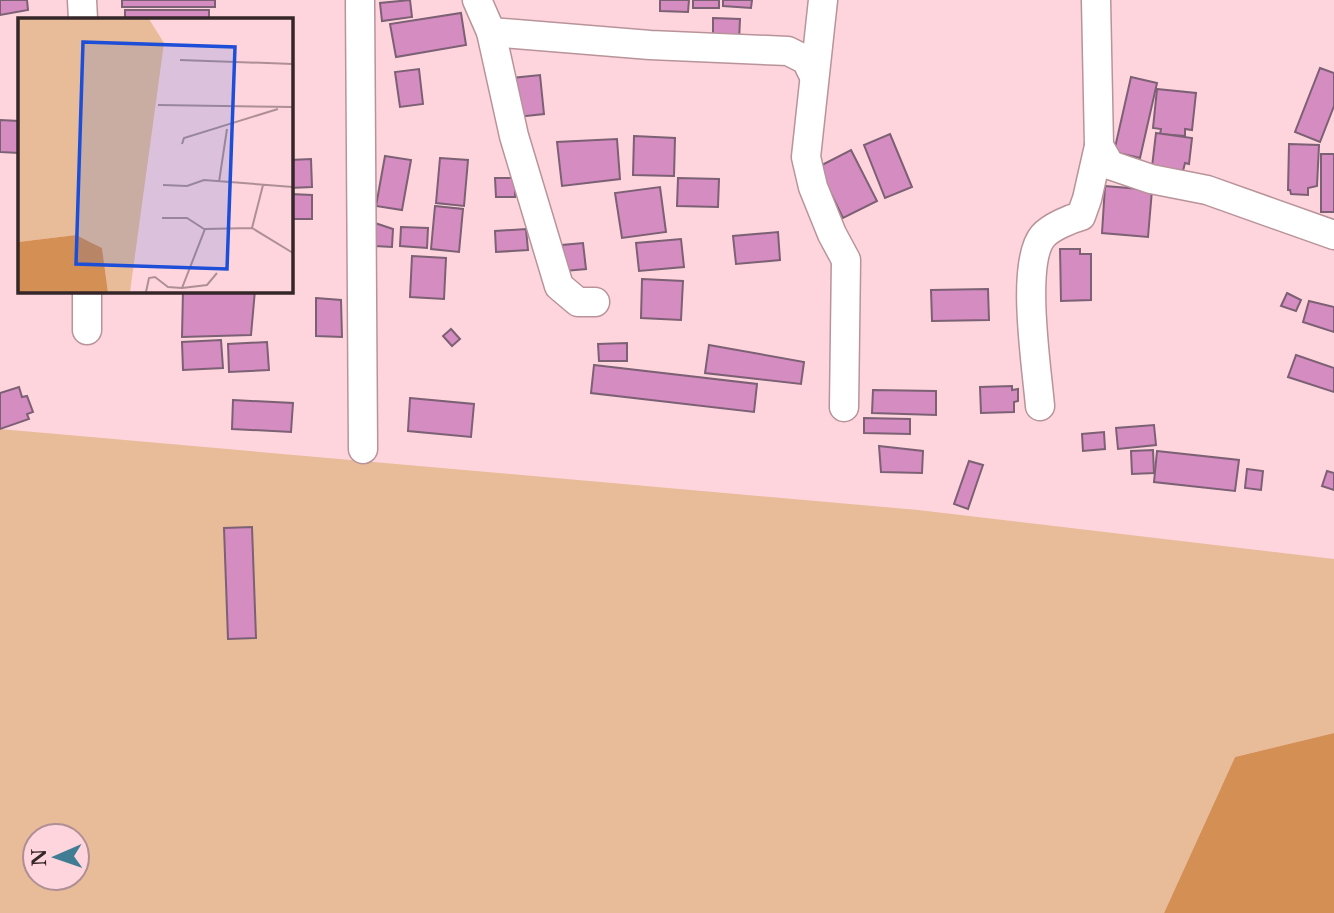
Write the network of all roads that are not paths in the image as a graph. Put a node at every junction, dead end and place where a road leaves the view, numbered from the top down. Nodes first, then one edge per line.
1 (82, 0) edge
2 (360, 0) edge
3 (477, 0) edge
4 (823, 0) edge
5 (1097, 0) edge
6 (82, 18) edge
7 (491, 32) junction
8 (814, 76) junction
9 (1099, 146) junction
10 (1334, 235) edge
11 (87, 292) edge
12 (595, 302) dead end
13 (87, 330) dead end
14 (1040, 406) dead end
15 (844, 407) dead end
16 (363, 449) dead end

1 - 6 street
2 - 16 street
3 - 7 street
4 - 8 street
5 - 9 street
7 - 8 street
7 - 12 street
8 - 15 street
9 - 10 street
9 - 14 street
11 - 13 street

